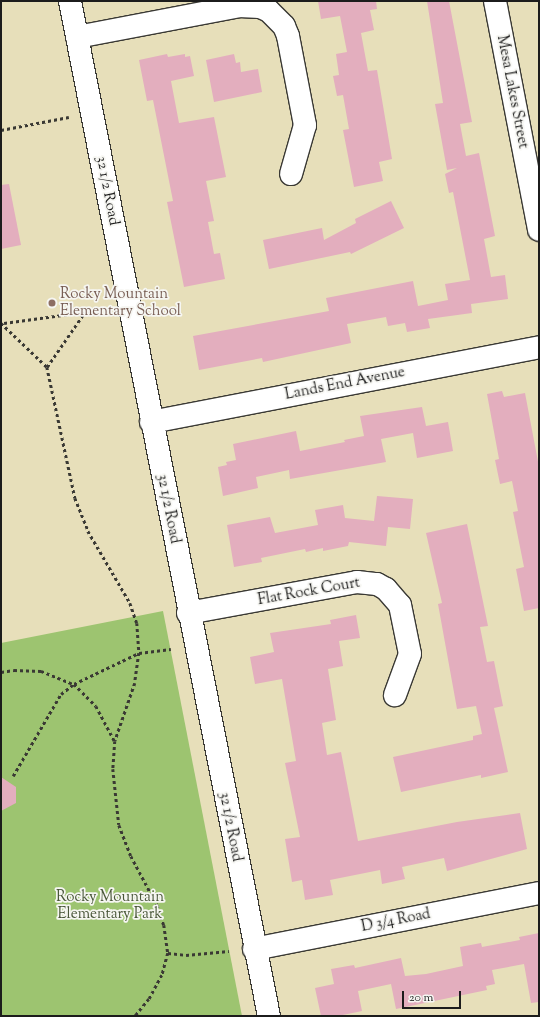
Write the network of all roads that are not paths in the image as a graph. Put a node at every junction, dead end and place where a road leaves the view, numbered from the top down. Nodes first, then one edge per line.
1 (70, 1) edge
2 (495, 1) edge
3 (77, 37) junction
4 (291, 174) dead end
5 (539, 230) edge
6 (539, 347) edge
7 (151, 422) junction
8 (188, 613) junction
9 (395, 695) dead end
10 (539, 893) edge
11 (254, 950) junction
12 (269, 1016) edge

1 - 3 street, 32 1/2 Road
2 - 5 street, Mesa Lakes Street
3 - 4 street
3 - 7 street, 32 1/2 Road
6 - 7 street, Lands End Avenue
7 - 8 street, 32 1/2 Road
8 - 9 street, Flat Rock Court
8 - 11 street, 32 1/2 Road
10 - 11 street, D 3/4 Road
11 - 12 street, 32 1/2 Road

